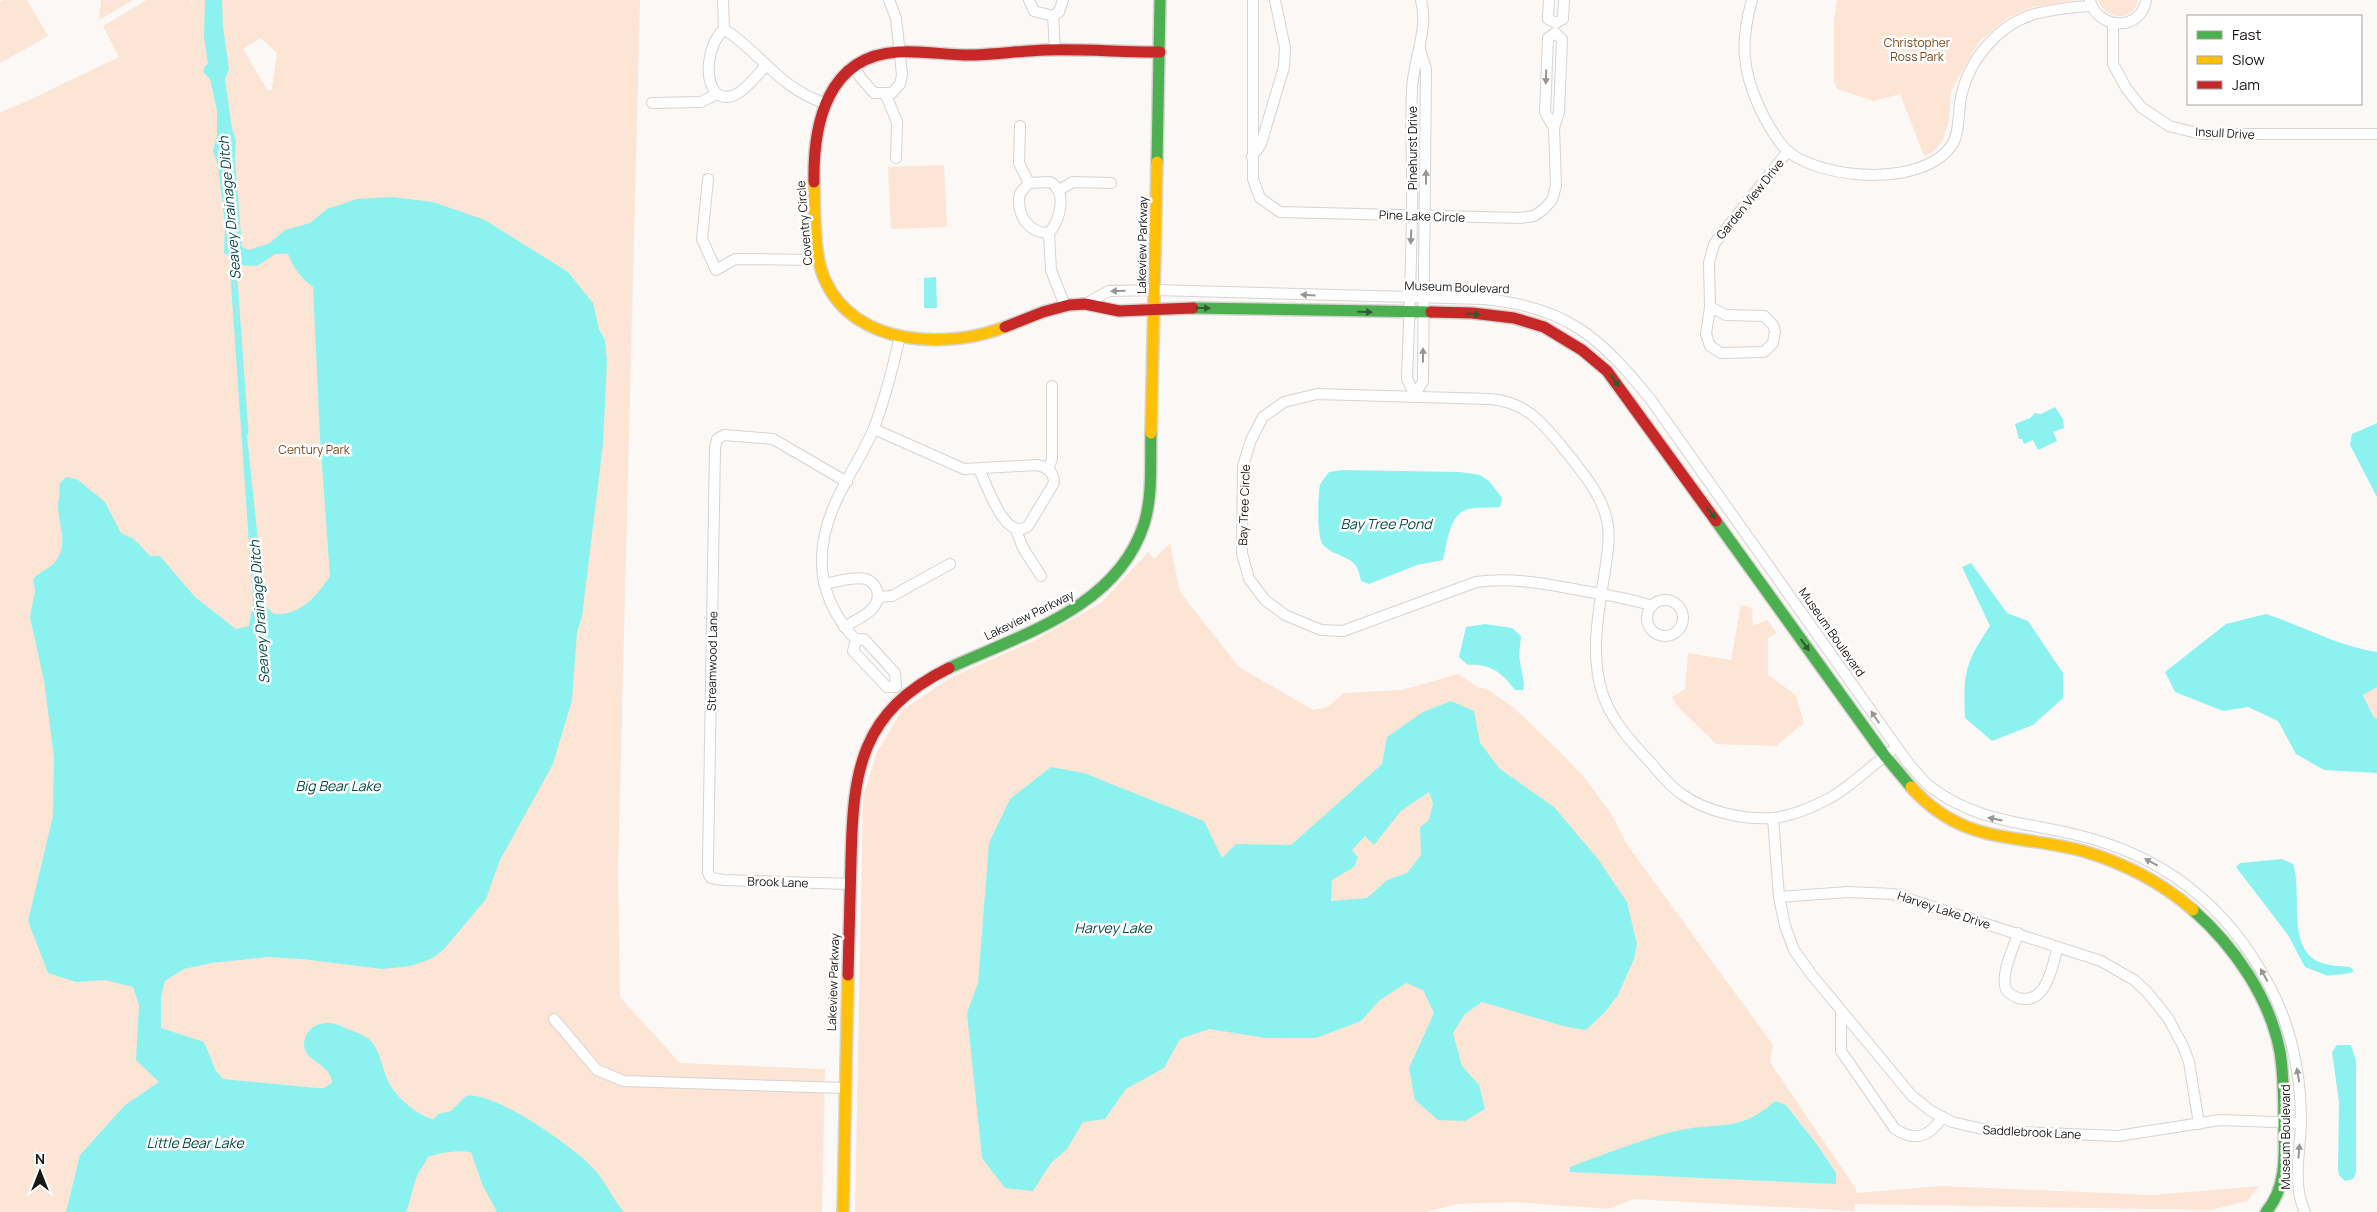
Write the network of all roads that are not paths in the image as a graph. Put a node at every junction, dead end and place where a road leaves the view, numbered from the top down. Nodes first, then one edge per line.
1 (723, 0) edge
2 (889, 0) edge
3 (1029, 0) edge
4 (1063, 0) edge
5 (1160, 0) edge
6 (1253, 0) edge
7 (1276, 0) edge
8 (1421, 0) edge
9 (1549, 0) edge
10 (1564, 0) edge
11 (1752, 0) edge
12 (2146, 0) edge
13 (2091, 3) edge
14 (1053, 16) junction
15 (2113, 24) junction
16 (724, 28) junction
17 (1555, 28) junction
18 (1420, 49) junction
19 (1055, 50) junction
20 (899, 52) junction
21 (1160, 52) junction
22 (766, 66) junction
23 (855, 67) junction
24 (717, 94) junction
25 (886, 95) junction
26 (652, 103) dead end
27 (824, 103) junction
28 (1020, 126) dead end
29 (2377, 134) edge
30 (1788, 151) junction
31 (1252, 157) junction
32 (896, 158) dead end
33 (708, 179) dead end
34 (1029, 183) junction
35 (1111, 183) dead end
36 (1060, 190) junction
37 (1412, 215) junction
38 (1426, 216) junction
39 (1049, 233) junction
40 (819, 260) junction
41 (1154, 290) junction
42 (1409, 298) junction
43 (1424, 298) junction
44 (1085, 304) junction
45 (1065, 306) junction
46 (1710, 307) junction
47 (1154, 309) junction
48 (1409, 313) junction
49 (1425, 313) junction
50 (900, 336) junction
51 (1052, 386) dead end
52 (1415, 395) junction
53 (874, 429) junction
54 (979, 469) junction
55 (1048, 470) junction
56 (847, 482) junction
57 (1016, 530) junction
58 (950, 564) dead end
59 (1042, 576) dead end
60 (824, 584) junction
61 (1601, 594) junction
62 (878, 596) junction
63 (1652, 606) dead end
64 (844, 627) junction
65 (856, 640) junction
66 (896, 687) junction
67 (906, 694) junction
68 (1897, 747) junction
69 (1885, 756) junction
70 (1773, 818) junction
71 (708, 873) joint
72 (850, 884) junction
73 (1779, 897) junction
74 (2018, 933) junction
75 (2058, 947) junction
76 (1842, 1011) junction
77 (554, 1019) dead end
78 (844, 1088) junction
79 (1943, 1117) junction
80 (2284, 1122) junction
81 (2301, 1123) junction
82 (2200, 1124) junction
83 (843, 1212) edge
84 (2266, 1212) edge
85 (2305, 1212) edge

1 - 16 street
2 - 20 street
3 - 14 street
4 - 14 street
5 - 21 street, Lakeview Parkway
6 - 31 street, Pine Lake Circle
7 - 31 street
8 - 18 street, Pinehurst Drive
9 - 17 street
10 - 17 street, Pine Lake Circle
11 - 30 street
12 - 15 street
13 - 15 street
13 - 30 street
14 - 19 street
15 - 29 street, Insull Drive
16 - 22 street
16 - 24 street
17 - 38 street, Pine Lake Circle
18 - 37 street, Pinehurst Drive
38 -> 18 street, Pinehurst Drive
19 - 20 street, Coventry Circle
19 - 21 street, Coventry Circle
20 - 23 street, Coventry Circle
20 - 25 street
21 - 41 street, Lakeview Parkway
22 - 24 street
22 - 27 street
23 - 25 street
23 - 27 street, Coventry Circle
24 - 26 street
25 - 32 street
27 - 40 street, Coventry Circle
28 - 34 street
30 - 46 street, Garden View Drive
31 - 37 street, Pine Lake Circle
33 - 40 street
34 - 36 street
34 - 39 street
35 - 36 street
36 - 39 street
37 - 38 street, Pine Lake Circle
37 -> 42 street, Pinehurst Drive
38 - 43 street, Pinehurst Drive
39 - 45 street
40 - 50 street, Coventry Circle
42 -> 41 street, Museum Boulevard
41 -> 44 street, Coventry Circle
41 - 47 street, Lakeview Parkway
42 - 43 street, Museum Boulevard
42 - 48 street, Pinehurst Drive
43 - 49 street, Pinehurst Drive
68 -> 43 street, Museum Boulevard
44 - 45 street, Coventry Circle
44 - 47 street, Coventry Circle
45 - 50 street, Coventry Circle
46 - 46 street, Garden View Drive
47 -> 48 street, Museum Boulevard
47 - 67 street, Lakeview Parkway
48 - 49 street, Museum Boulevard
48 - 52 street, Pinehurst Drive
52 -> 49 street, Pinehurst Drive
49 -> 69 street, Museum Boulevard
50 - 53 street
51 - 55 street
52 - 61 street, Bay Tree Circle
52 - 61 street, Bay Tree Circle
53 - 54 street
53 - 56 street
54 - 55 street
54 - 57 street
55 - 57 street
56 - 60 street
56 - 71 street, Streamwood Lane
57 - 59 street
58 - 62 street
60 - 62 street
60 - 64 street
61 - 63 street
61 - 70 street, Bay Tree Circle
62 - 64 street
64 - 65 street
65 - 66 street
65 - 66 street
66 - 67 street
67 - 72 street, Lakeview Parkway
68 - 69 street, Bay Tree Circle
81 -> 68 street, Museum Boulevard
69 - 70 street, Bay Tree Circle
69 - 80 street, Museum Boulevard
70 - 73 street, Saddlebrook Lane
71 - 72 street, Brook Lane
72 - 78 street, Lakeview Parkway
73 - 74 street, Harvey Lake Drive
73 - 76 street, Saddlebrook Lane
74 - 75 street, Harvey Lake Drive
74 - 75 street
75 - 82 street, Harvey Lake Drive
76 - 79 street, Saddlebrook Lane
76 - 79 street
77 - 78 street
78 - 83 street, Lakeview Parkway
79 - 82 street, Saddlebrook Lane
80 - 81 street, Saddlebrook Lane
80 - 82 street, Saddlebrook Lane
80 - 84 street, Museum Boulevard
85 -> 81 street, Museum Boulevard

